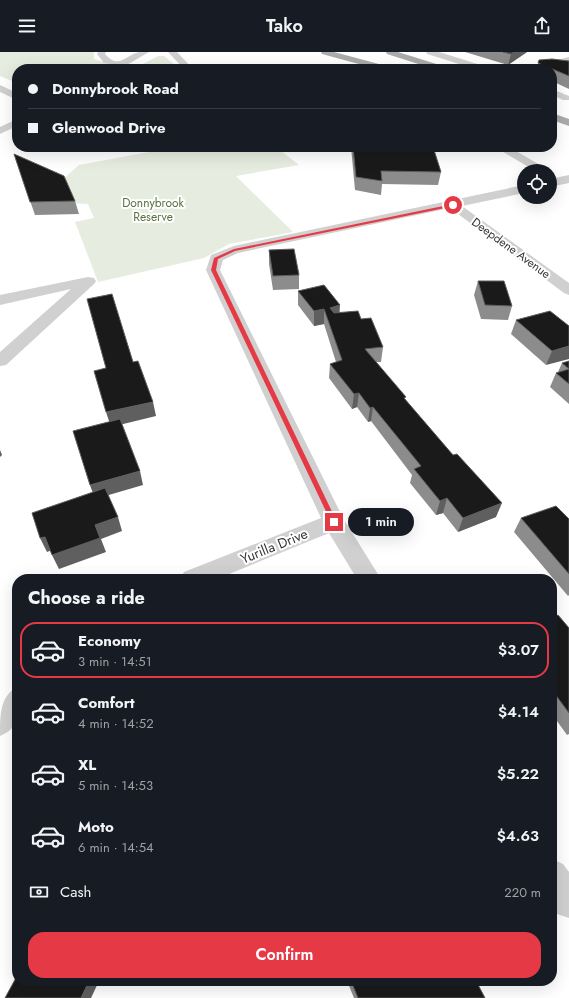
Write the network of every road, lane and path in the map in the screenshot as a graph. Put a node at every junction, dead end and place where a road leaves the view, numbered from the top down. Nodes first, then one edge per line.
1 (102, 52) edge
2 (145, 52) edge
3 (172, 52) edge
4 (325, 52) edge
5 (390, 52) edge
6 (406, 52) edge
7 (430, 52) edge
8 (379, 54) dead end
9 (569, 59) edge
10 (123, 64) joint
11 (185, 64) edge
12 (369, 64) edge
13 (407, 64) edge
14 (427, 64) edge
15 (440, 64) edge
16 (468, 64) edge
17 (551, 64) edge
18 (0, 88) edge
19 (12, 94) edge
20 (557, 94) edge
21 (566, 98) dead end
22 (557, 118) edge
23 (569, 124) edge
24 (12, 125) edge
25 (0, 131) edge
26 (510, 152) edge
27 (531, 164) edge
28 (517, 191) edge
29 (453, 205) junction
30 (569, 290) edge
31 (0, 300) edge
32 (0, 361) edge
33 (334, 522) junction
34 (204, 574) edge
35 (366, 574) edge
36 (12, 706) edge
37 (0, 722) edge
38 (557, 883) edge
39 (569, 902) edge

1 - 10 street
2 - 10 street
3 - 11 street
4 - 12 main road
5 - 14 main road
6 - 15 main road
7 - 16 street
8 - 13 main road
9 - 17 street
18 - 19 street
20 - 21 street
22 - 23 main road
24 - 25 street
26 - 27 street
28 - 29 street
29 - 30 street, Deepdene Avenue
29 - 33 street
31 - 32 street
33 - 34 street, Yurilla Drive
33 - 35 street
36 - 37 street
38 - 39 street

